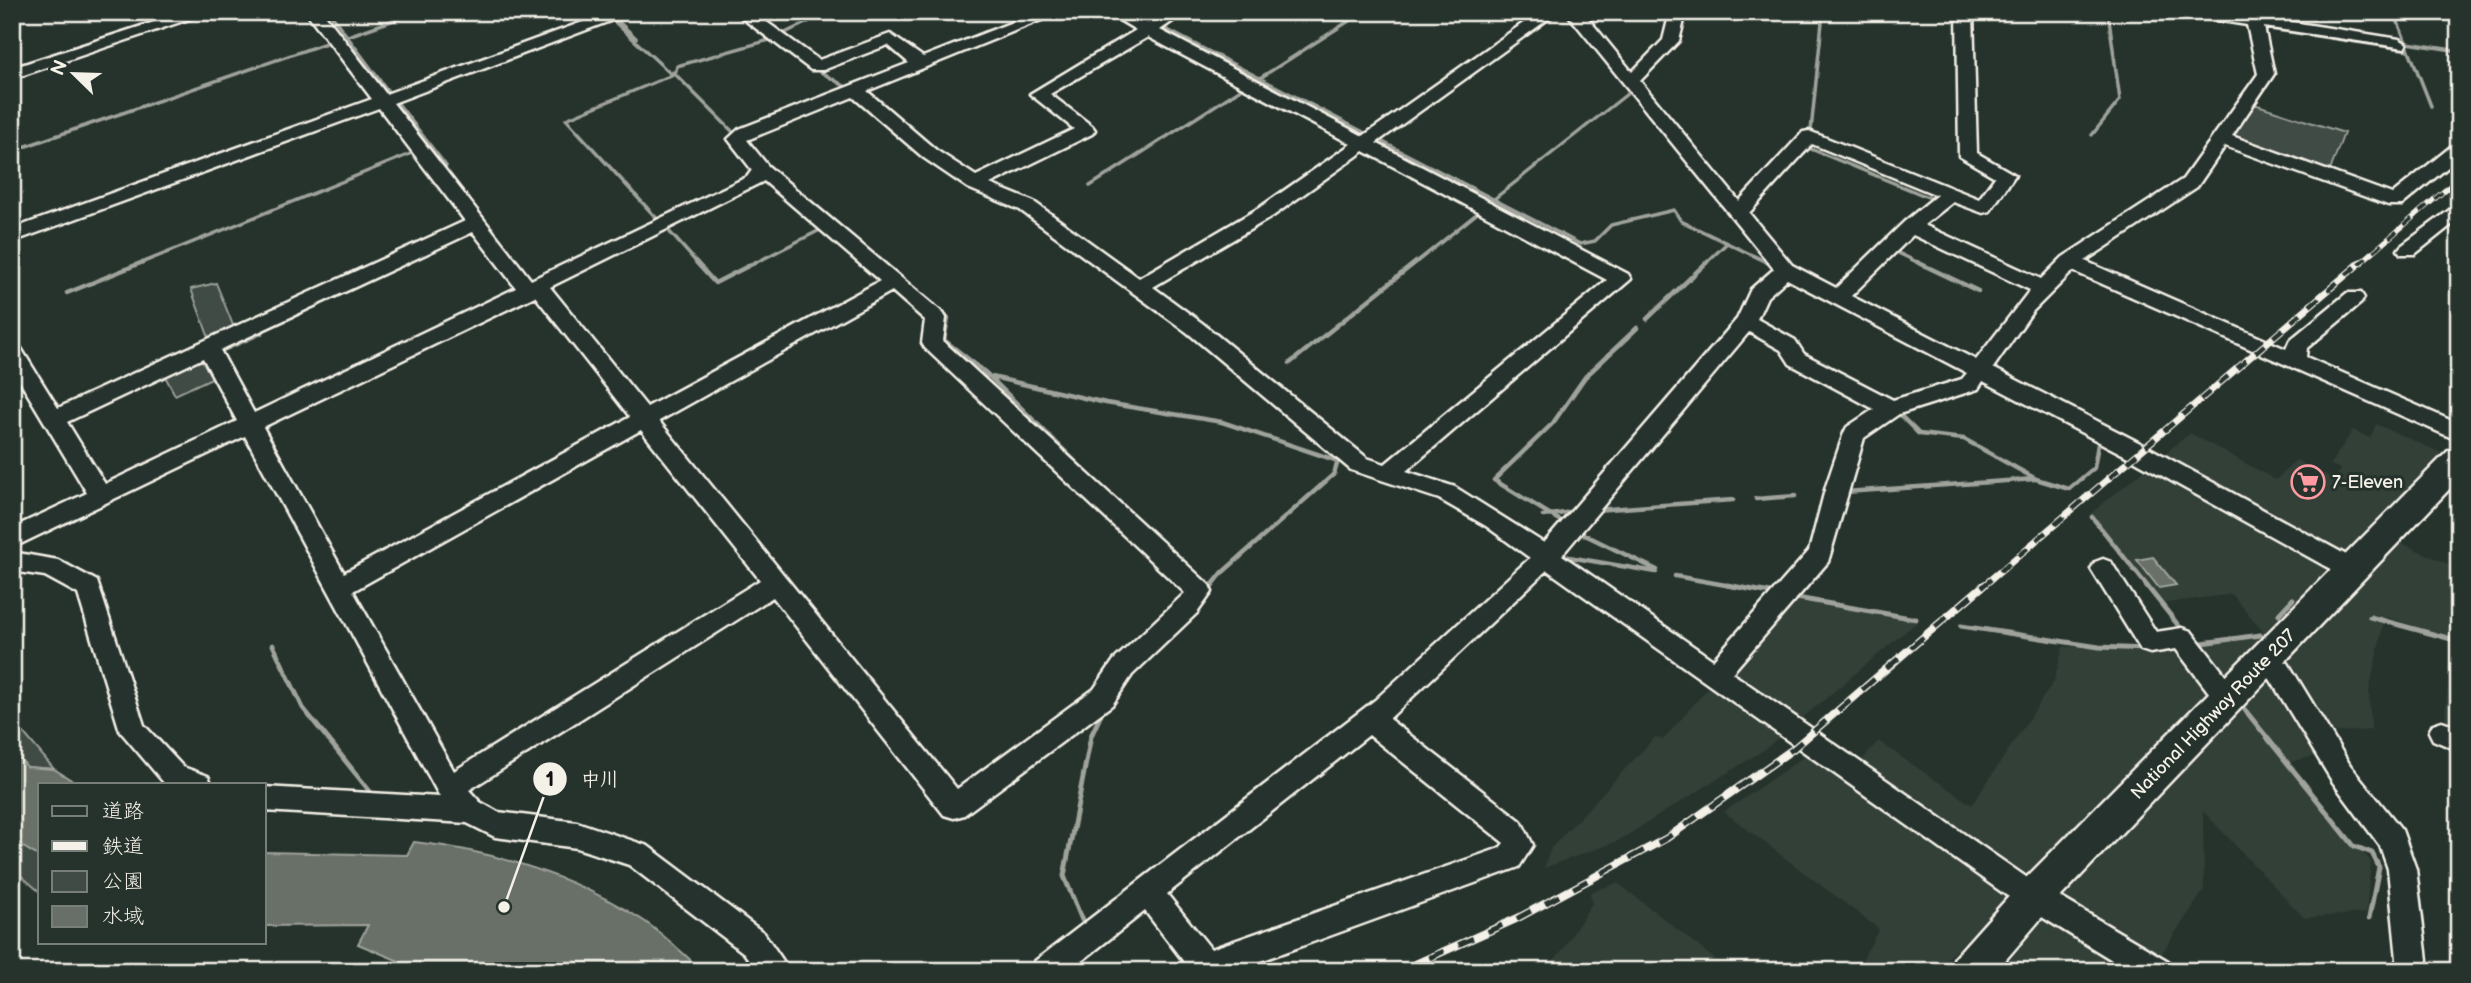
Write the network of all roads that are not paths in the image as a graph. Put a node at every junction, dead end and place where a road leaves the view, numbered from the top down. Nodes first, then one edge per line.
1 (202, 12) edge
2 (314, 12) edge
3 (742, 12) edge
4 (1053, 12) edge
5 (1114, 12) edge
6 (1178, 12) edge
7 (1550, 12) edge
8 (1574, 12) edge
9 (1678, 12) edge
10 (1965, 12) edge
11 (2197, 12) edge
12 (617, 16) edge
13 (2253, 17) edge
14 (1153, 26) junction
15 (2399, 44) dead end
16 (920, 63) junction
17 (12, 74) edge
18 (1628, 79) junction
19 (855, 89) junction
20 (383, 102) junction
21 (1370, 138) junction
22 (2221, 138) junction
23 (2459, 149) edge
24 (762, 170) junction
25 (975, 184) junction
26 (1952, 192) junction
27 (1739, 213) junction
28 (2455, 217) edge
29 (477, 223) junction
30 (1911, 226) junction
31 (12, 236) edge
32 (2408, 250) dead end
33 (2070, 262) junction
34 (1785, 270) junction
35 (893, 282) junction
36 (1138, 287) junction
37 (534, 289) junction
38 (2044, 289) junction
39 (1838, 297) junction
40 (2354, 298) dead end
41 (1746, 322) junction
42 (206, 346) junction
43 (12, 350) edge
44 (2295, 361) junction
45 (1980, 370) junction
46 (1891, 408) junction
47 (54, 419) junction
48 (643, 419) junction
49 (250, 426) junction
50 (2459, 432) edge
51 (2459, 458) edge
52 (1390, 473) junction
53 (101, 497) junction
54 (60, 516) junction
55 (12, 539) edge
56 (12, 548) edge
57 (1546, 557) junction
58 (12, 561) edge
59 (2103, 569) dead end
60 (2353, 570) junction
61 (775, 583) junction
62 (339, 587) junction
63 (2265, 661) junction
64 (1716, 674) junction
65 (2228, 698) junction
66 (1370, 720) junction
67 (193, 783) edge
68 (449, 788) junction
69 (266, 799) edge
70 (470, 811) junction
71 (1147, 891) junction
72 (2035, 896) junction
73 (775, 971) edge
74 (1045, 971) edge
75 (1969, 971) edge
76 (2158, 971) edge
77 (2407, 971) edge

1 - 17 street
2 - 20 street
3 - 16 street
4 - 16 street
5 - 14 street
6 - 14 street
7 - 21 street
8 - 18 street
9 - 18 street
10 - 26 street
11 - 13 street
12 - 20 street
13 - 15 street
13 - 22 street
14 - 21 street
14 - 25 street
16 - 19 street
18 - 27 street
19 - 24 street
19 - 25 street
20 - 29 street
20 - 31 street
21 - 36 street
21 - 52 street
22 - 23 street
22 - 33 street
24 - 35 street
24 - 37 street
25 - 36 street
26 - 27 street
26 - 30 street
27 - 34 street
28 - 32 street
29 - 37 street
29 - 42 street
30 - 38 street
30 - 39 street
33 - 38 street
33 - 44 street
34 - 39 street
34 - 41 street
35 - 48 street
35 - 61 street
36 - 52 street
37 - 48 street
37 - 49 street
38 - 45 street
39 - 45 street
40 - 44 street
41 - 46 street
41 - 57 street
42 - 47 street
42 - 49 street
43 - 47 street
44 - 50 street
45 - 46 street
45 - 60 street
46 - 64 street
47 - 53 street
48 - 61 street
48 - 62 street
49 - 53 street
49 - 62 street
51 - 60 highway, National Highway Route 207
52 - 57 street
53 - 54 street
54 - 55 street
54 - 56 street
57 - 64 street
57 - 66 street
58 - 67 street
59 - 65 street
60 - 63 highway, National Highway Route 207
61 - 68 street
62 - 68 street
63 - 65 highway, National Highway Route 207
63 - 77 street
64 - 72 street
65 - 72 highway, National Highway Route 207
66 - 71 street
66 - 71 street
68 - 70 street
69 - 70 street
70 - 73 street
71 - 74 street
72 - 75 highway, National Highway Route 207
72 - 76 street

